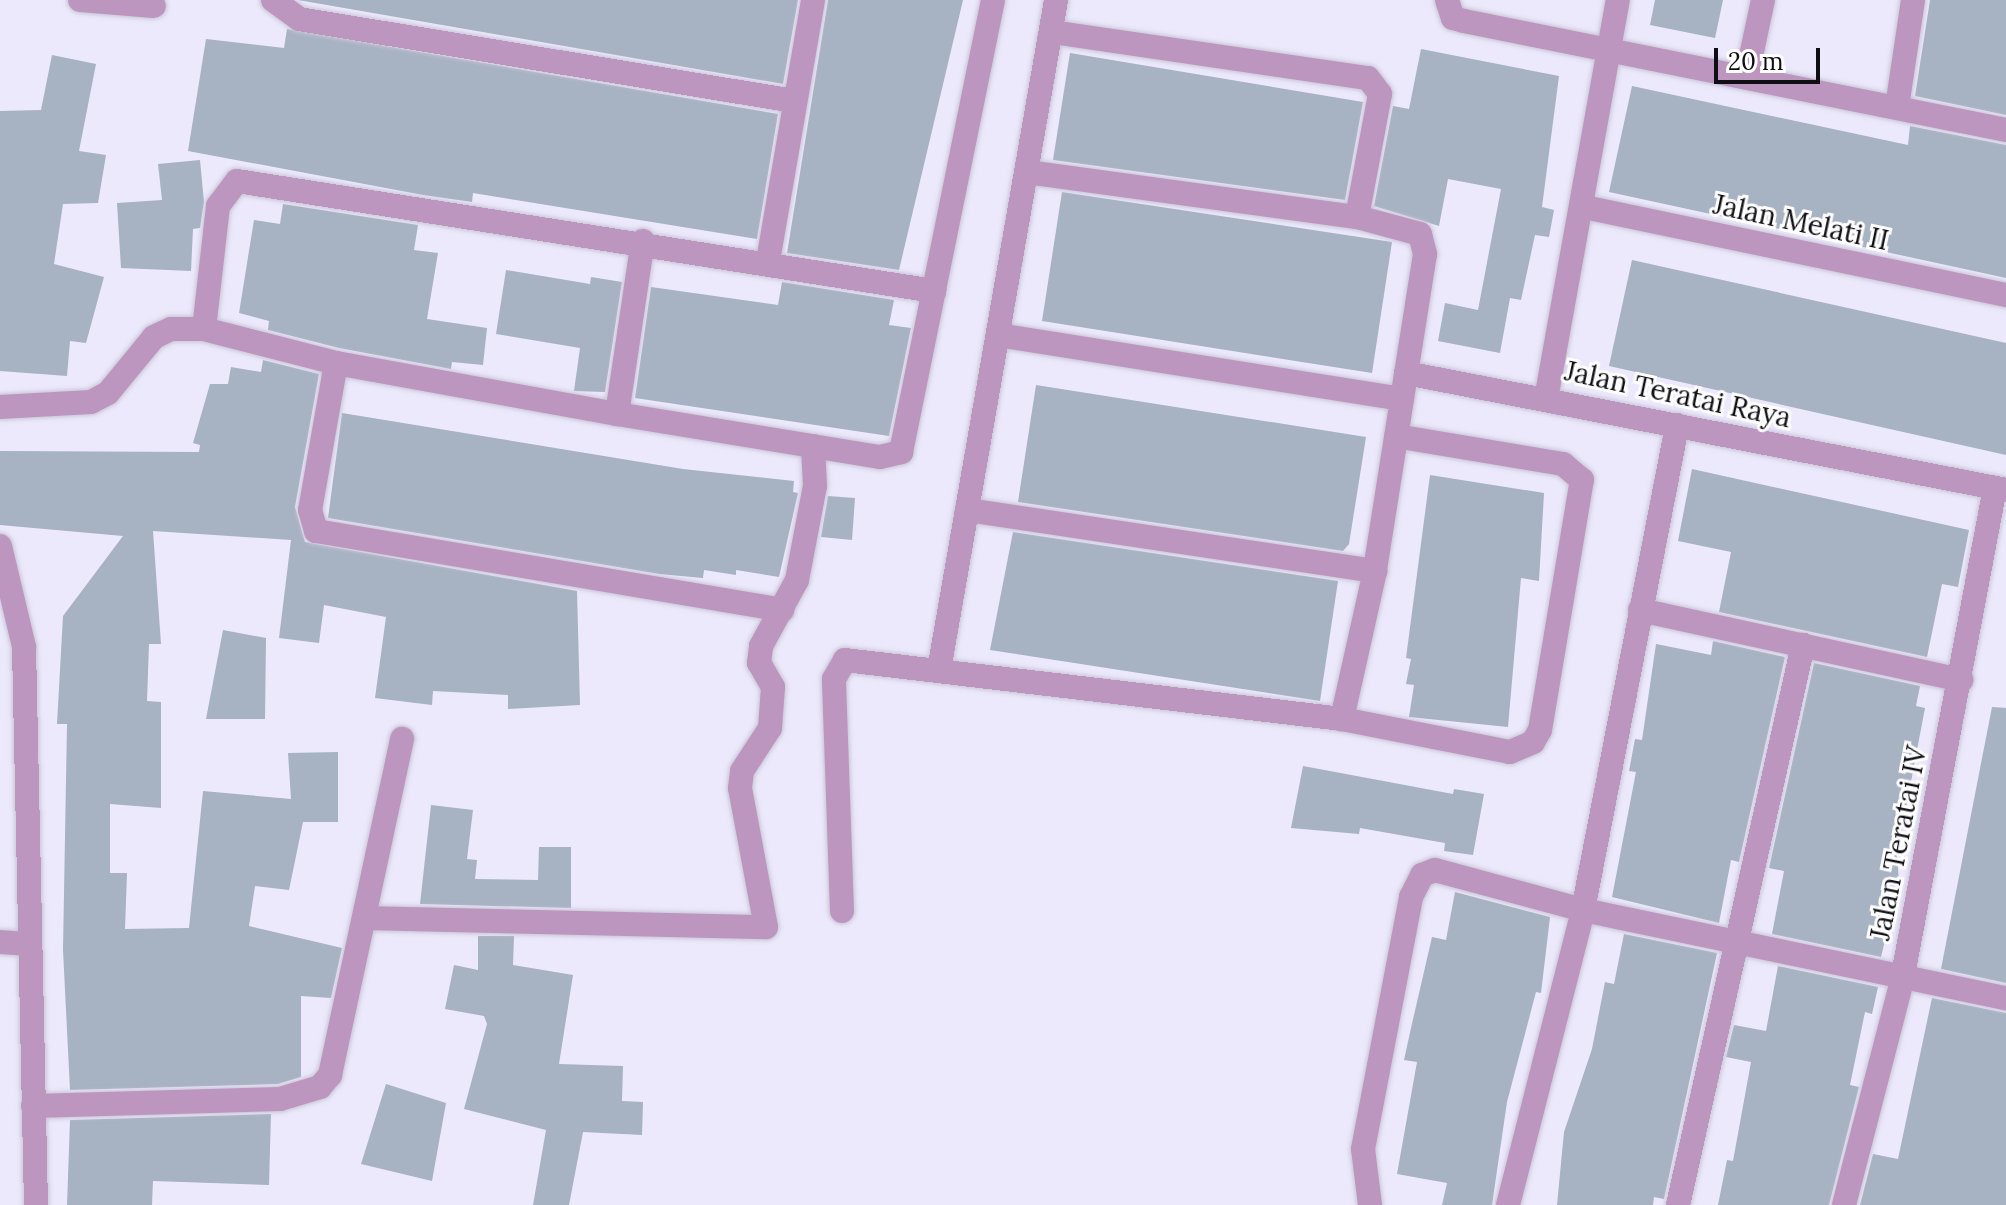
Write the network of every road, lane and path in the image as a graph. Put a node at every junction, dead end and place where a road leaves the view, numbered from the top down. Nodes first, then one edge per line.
1 (80, 0) edge
2 (273, 0) edge
3 (813, 0) edge
4 (993, 0) edge
5 (1056, 0) edge
6 (1447, 0) edge
7 (1618, 0) edge
8 (1763, 0) edge
9 (1913, 0) edge
10 (154, 6) dead end
11 (1052, 32) junction
12 (1610, 46) junction
13 (1747, 75) junction
14 (794, 101) junction
15 (1897, 107) junction
16 (2006, 130) edge
17 (1027, 172) junction
18 (1584, 207) junction
19 (1357, 217) junction
20 (643, 241) junction
21 (768, 261) junction
22 (934, 291) junction
23 (2006, 295) edge
24 (204, 329) junction
25 (998, 335) junction
26 (336, 363) junction
27 (1406, 373) junction
28 (1402, 399) junction
29 (1546, 399) junction
30 (0, 407) edge
31 (617, 414) junction
32 (1677, 425) junction
33 (1396, 436) junction
34 (813, 446) junction
35 (2001, 489) edge
36 (967, 510) junction
37 (0, 546) edge
38 (1375, 571) junction
39 (782, 610) junction
40 (1640, 610) junction
41 (1803, 645) junction
42 (939, 670) junction
43 (1961, 680) junction
44 (1342, 719) junction
45 (402, 739) dead end
46 (1583, 910) junction
47 (842, 911) dead end
48 (364, 918) junction
49 (0, 942) edge
50 (1736, 943) junction
51 (26, 944) junction
52 (1902, 980) junction
53 (2006, 998) edge
54 (33, 1106) junction
55 (36, 1205) edge
56 (1370, 1205) edge
57 (1508, 1205) edge
58 (1678, 1205) edge
59 (1844, 1205) edge

1 - 10 street
2 - 14 street
3 - 14 street
4 - 22 street
5 - 11 street
6 - 12 street
7 - 12 street, Jalan Teratai Raya
8 - 13 street
9 - 15 street
11 - 17 street
11 - 19 street
12 - 13 street
12 - 18 street, Jalan Teratai Raya
13 - 15 street
14 - 21 street
15 - 16 street
17 - 19 street
17 - 25 street
18 - 23 street, Jalan Melati II
18 - 29 street, Jalan Teratai Raya
19 - 27 street
20 - 21 street
20 - 24 street
20 - 31 street
21 - 22 street
22 - 34 street
24 - 26 street
24 - 30 street
25 - 28 street
25 - 36 street
26 - 31 street
26 - 39 street
27 - 28 street
27 - 29 street
28 - 33 street
29 - 32 street, Jalan Teratai Raya
31 - 34 street
32 - 35 street, Jalan Teratai Raya
32 - 40 street
33 - 38 street
33 - 44 street
34 - 39 street
35 - 43 street, Jalan Teratai IV
36 - 38 street
36 - 42 street
37 - 51 street
38 - 44 street
39 - 48 street
40 - 41 street
40 - 46 street
41 - 43 street
41 - 50 street
42 - 44 street
42 - 47 street
43 - 52 street, Jalan Teratai IV
45 - 48 street
46 - 50 street
46 - 56 street
46 - 57 street
48 - 54 street
49 - 51 street
50 - 52 street
50 - 58 street
51 - 54 street
52 - 53 street
52 - 59 street, Jalan Teratai IV
54 - 55 street

